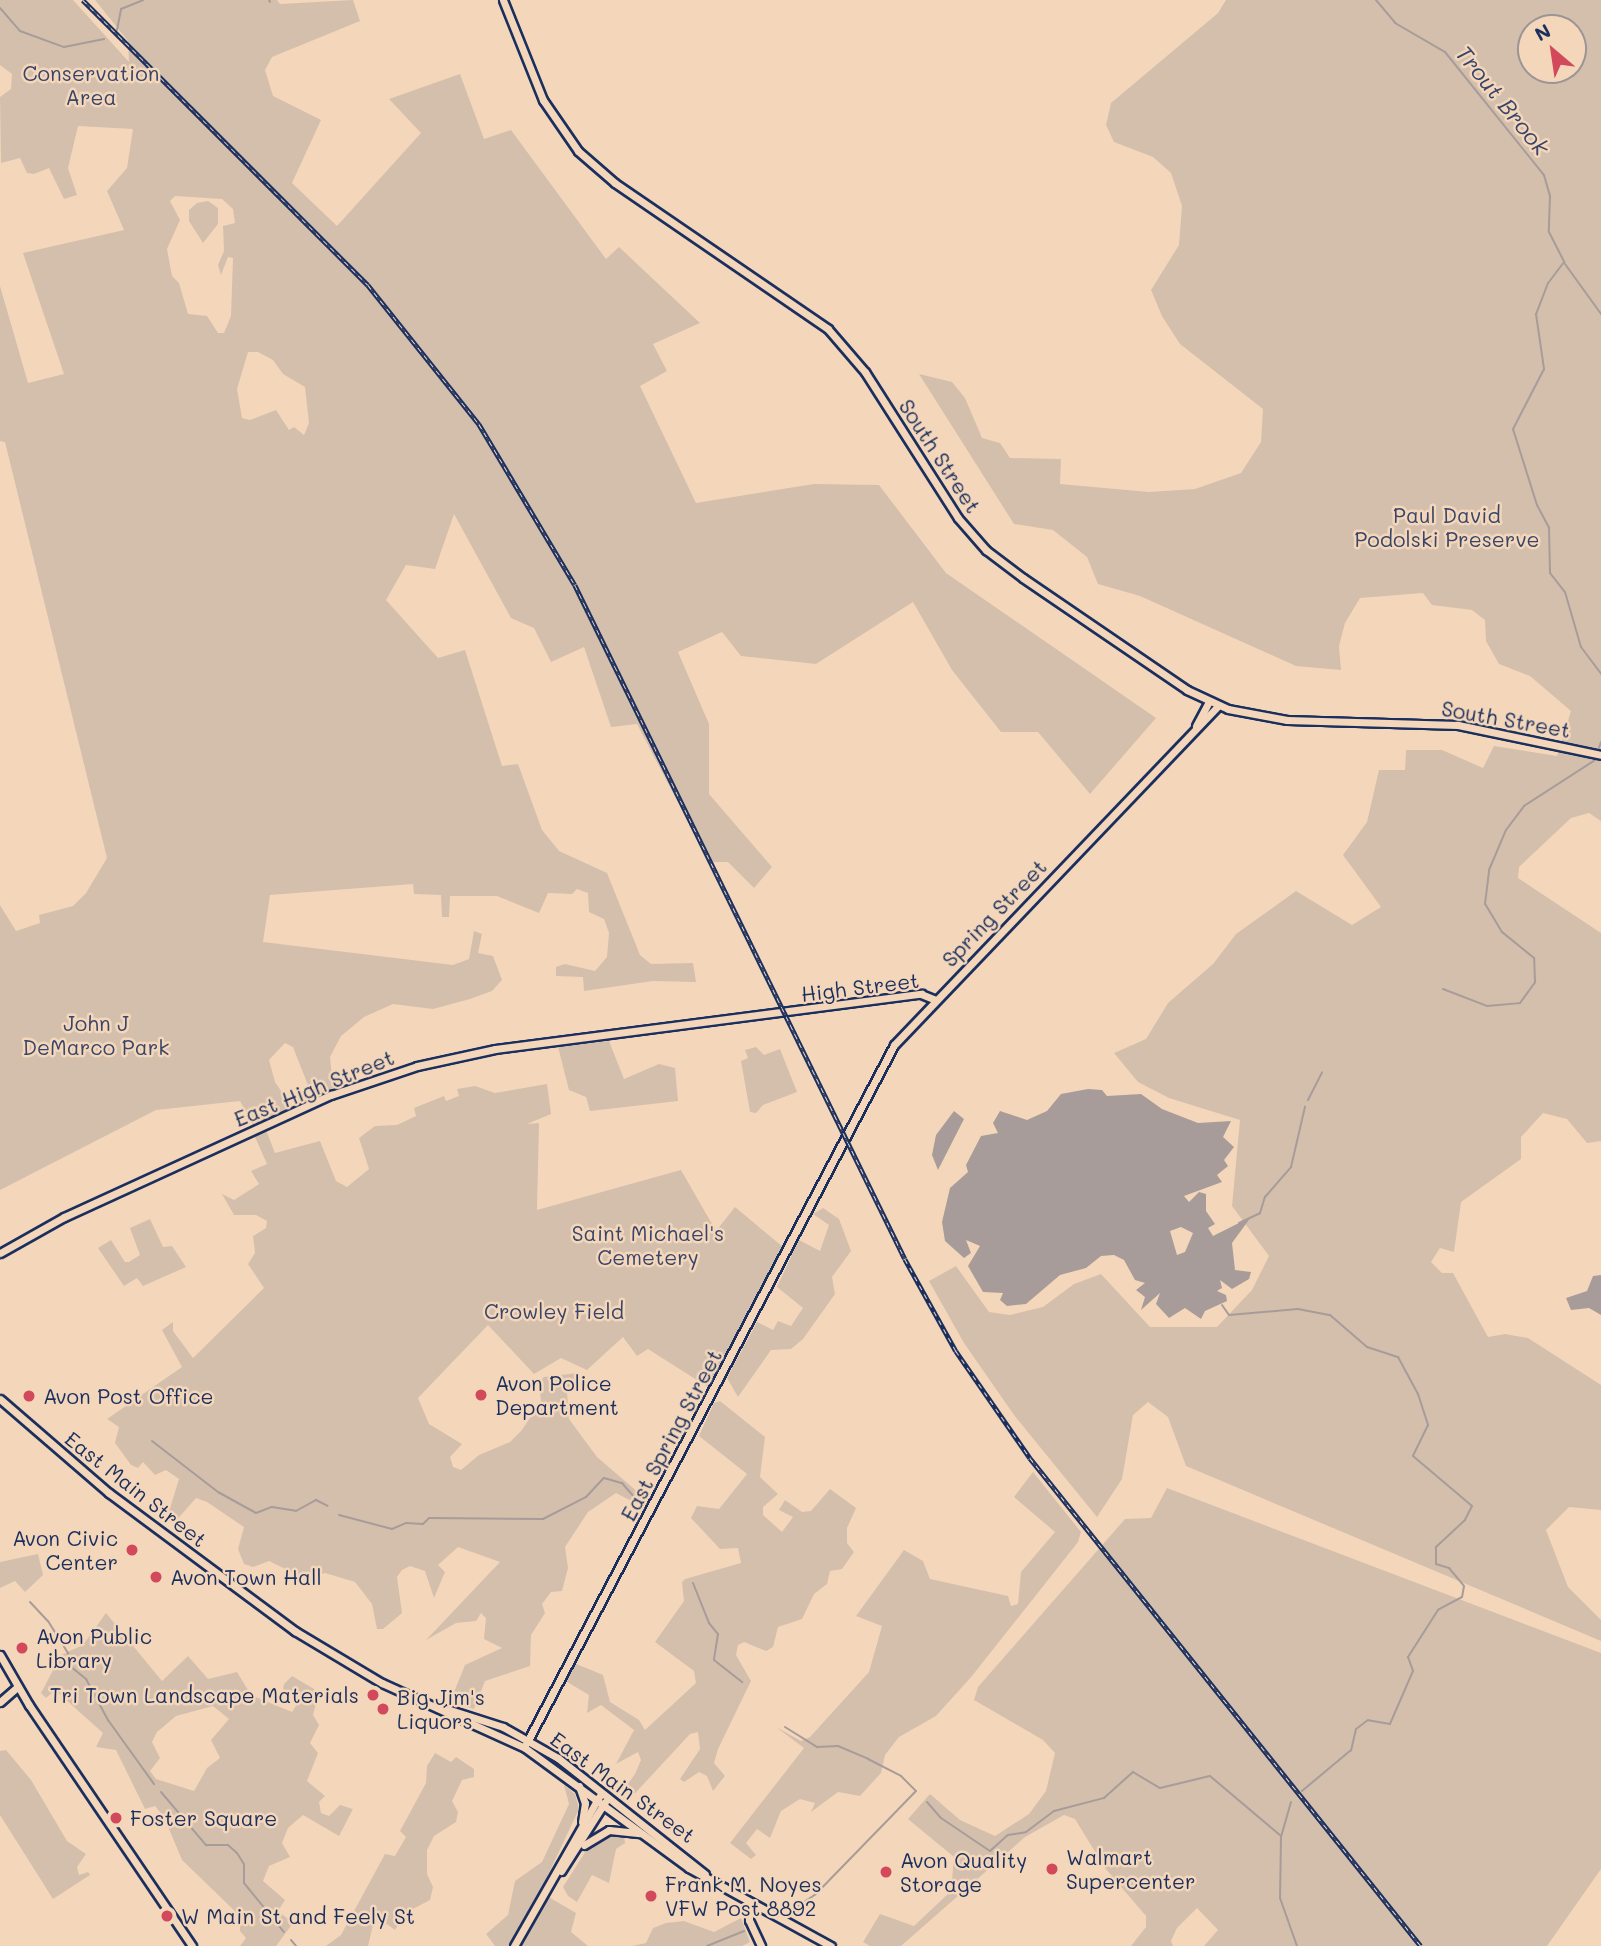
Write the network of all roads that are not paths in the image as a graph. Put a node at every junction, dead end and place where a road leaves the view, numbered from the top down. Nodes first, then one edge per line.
1 (503, 0) edge
2 (1209, 702) junction
3 (1218, 706) junction
4 (1192, 733) junction
5 (1601, 755) edge
6 (936, 1000) junction
7 (788, 1013) joint
8 (846, 1136) joint
9 (0, 1253) edge
10 (0, 1399) edge
11 (0, 1654) edge
12 (17, 1687) junction
13 (0, 1702) edge
14 (435, 1706) junction
15 (528, 1740) junction
16 (524, 1748) junction
17 (577, 1783) junction
18 (607, 1794) junction
19 (601, 1802) junction
20 (642, 1833) junction
21 (576, 1836) junction
22 (570, 1862) junction
23 (558, 1874) junction
24 (706, 1874) junction
25 (748, 1902) junction
26 (192, 1946) edge
27 (514, 1946) edge
28 (761, 1946) edge
29 (831, 1946) edge

1 - 2 main road, South Street
2 - 3 main road, South Street
2 - 4 main road, Spring Street
3 - 4 main road, Spring Street
3 - 5 main road, South Street
4 - 6 main road, Spring Street
6 - 7 main road, High Street
6 - 8 main road, Spring Street
7 - 9 main road, East High Street
8 - 15 main road, East Spring Street
10 - 14 main road, East Main Street
11 - 12 main road
12 - 13 main road
12 - 26 main road
14 - 15 main road, East Main Street
14 - 16 main road, East Main Street
15 - 16 main road, East Spring Street
15 - 18 main road, East Main Street
16 - 17 main road, East Main Street
17 - 19 main road, East Main Street
17 - 21 main road
18 - 19 main road
18 - 24 main road, East Main Street
19 - 20 main road, East Main Street
19 - 21 main road
19 - 22 main road
20 - 22 main road
20 - 24 main road, East Main Street
21 - 23 main road
22 - 23 main road
23 - 27 main road
24 - 25 main road, East Main Street
25 - 28 main road
25 - 29 main road, East Main Street

